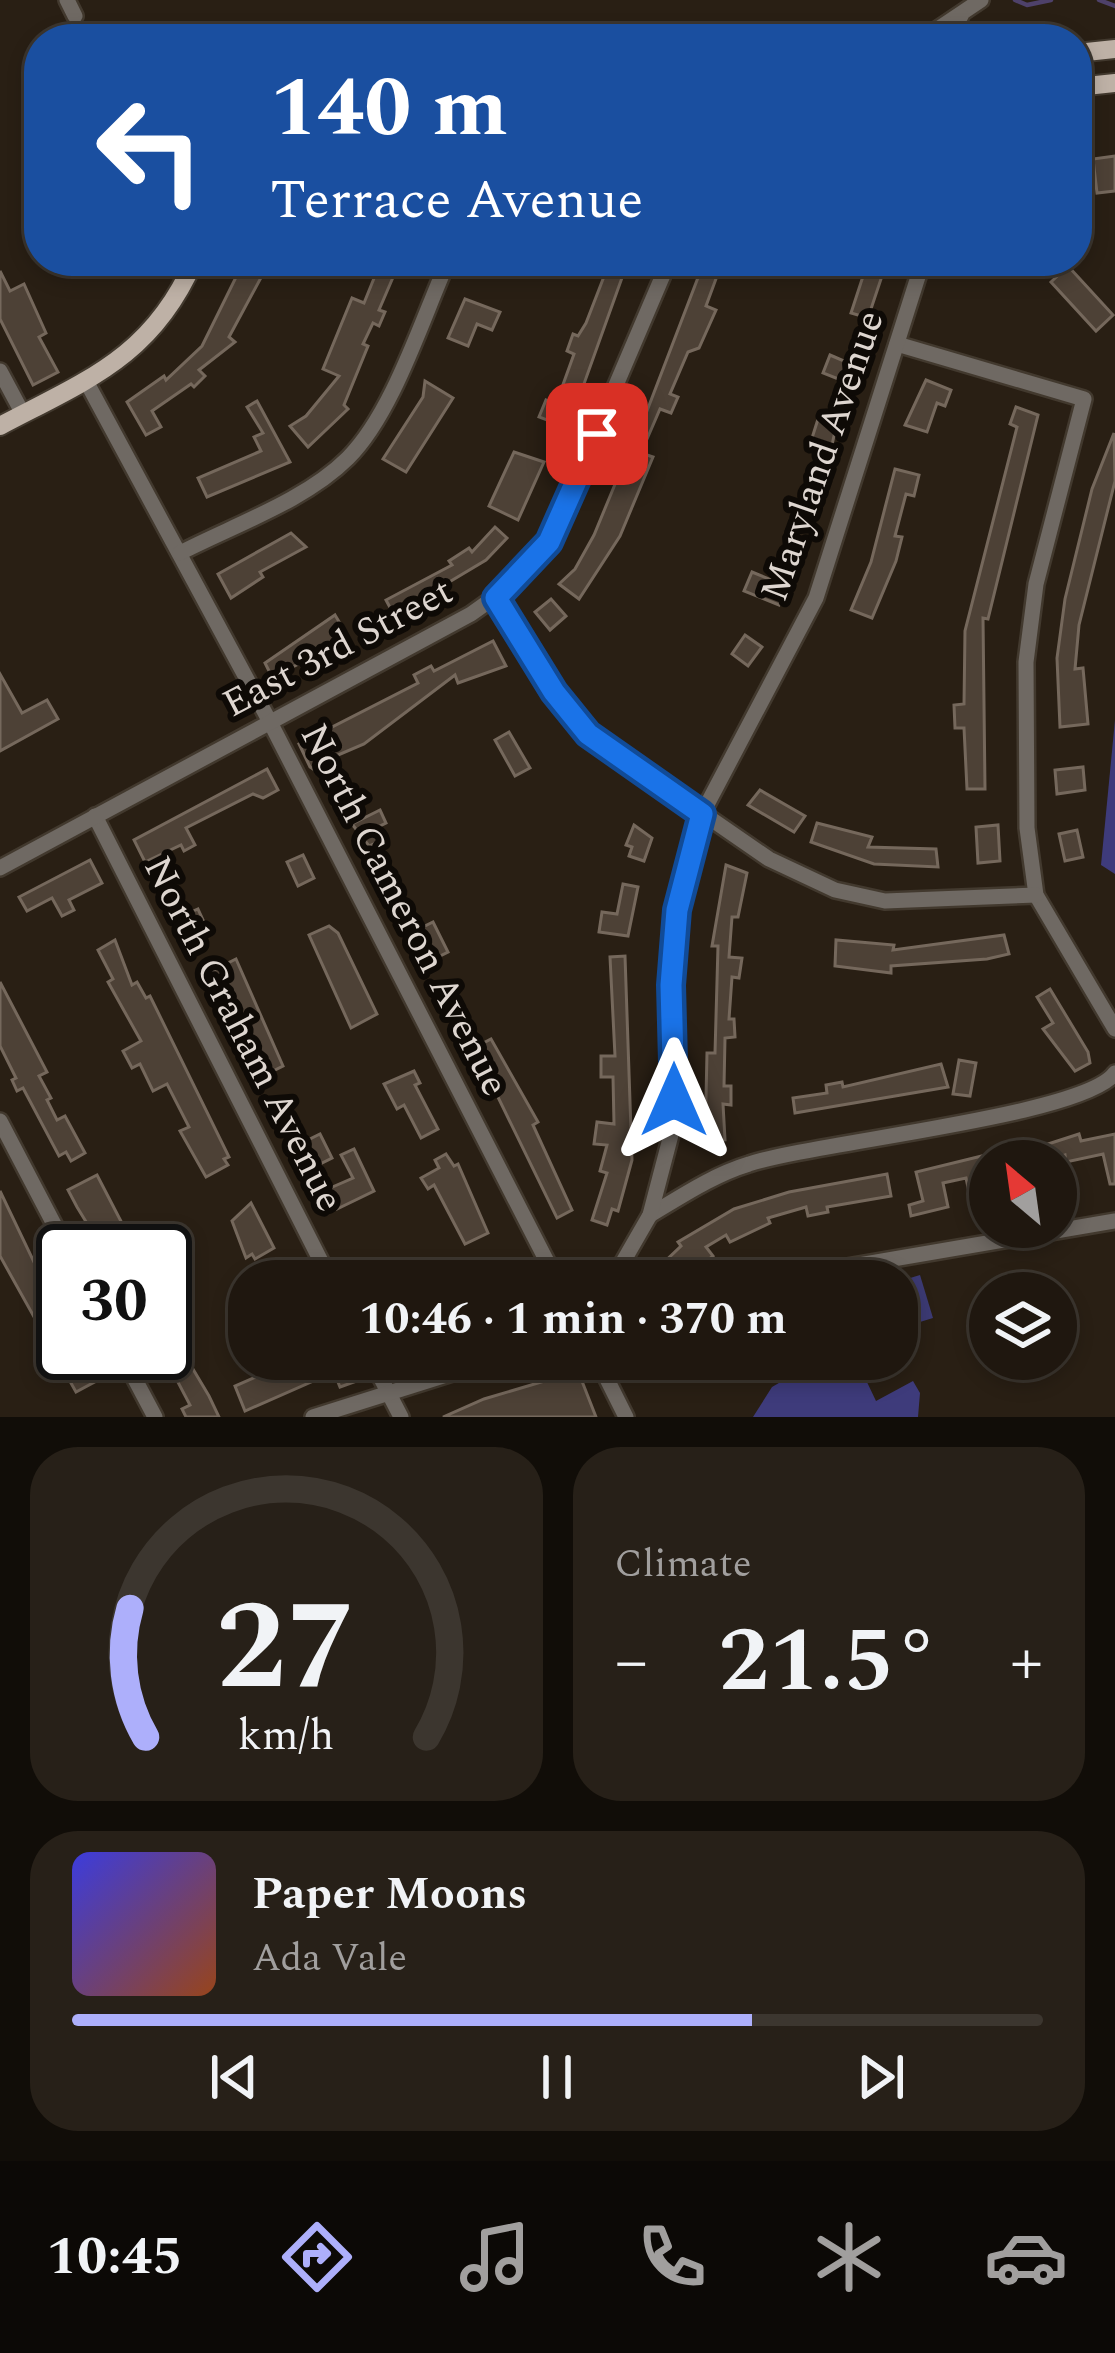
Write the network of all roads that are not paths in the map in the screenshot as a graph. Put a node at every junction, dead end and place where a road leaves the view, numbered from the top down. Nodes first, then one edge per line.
1 (981, 0) edge
2 (962, 14) junction
3 (946, 24) edge
4 (955, 24) edge
5 (185, 276) edge
6 (441, 276) edge
7 (663, 276) edge
8 (918, 276) edge
9 (897, 344) junction
10 (0, 371) edge
11 (86, 381) junction
12 (23, 414) junction
13 (0, 427) edge
14 (180, 553) junction
15 (496, 598) junction
16 (270, 722) junction
17 (702, 814) junction
18 (95, 816) junction
19 (0, 868) edge
20 (1036, 895) junction
21 (1115, 1028) edge
22 (1115, 1073) edge
23 (0, 1121) edge
24 (650, 1215) junction
25 (1115, 1221) edge
26 (54, 1224) edge
27 (320, 1260) edge
28 (545, 1260) edge
29 (624, 1260) edge
30 (888, 1260) edge
31 (136, 1380) edge
32 (382, 1380) edge
33 (430, 1380) edge
34 (607, 1380) edge
35 (388, 1393) junction
36 (155, 1417) edge
37 (313, 1417) edge
38 (400, 1417) edge
39 (626, 1417) edge

1 - 2 street
2 - 3 street
2 - 4 street
5 - 11 main road
6 - 14 street
7 - 15 street, East 3rd Street
8 - 9 street, Maryland Avenue
9 - 17 street, Maryland Avenue
9 - 20 street
10 - 12 street
11 - 12 main road
11 - 14 street, North Cameron Avenue
12 - 13 main road
14 - 16 street, North Cameron Avenue
15 - 16 street, East 3rd Street
15 - 17 street
16 - 18 street, East 3rd Street
16 - 28 street, North Cameron Avenue
17 - 20 street
17 - 24 street, Maryland Avenue
18 - 19 street, East 3rd Street
18 - 27 street, North Graham Avenue
20 - 21 street
22 - 24 street
23 - 26 street
24 - 29 street, Maryland Avenue
25 - 30 street
31 - 36 street
32 - 35 street
33 - 35 street
34 - 39 street
35 - 37 street
35 - 38 street

